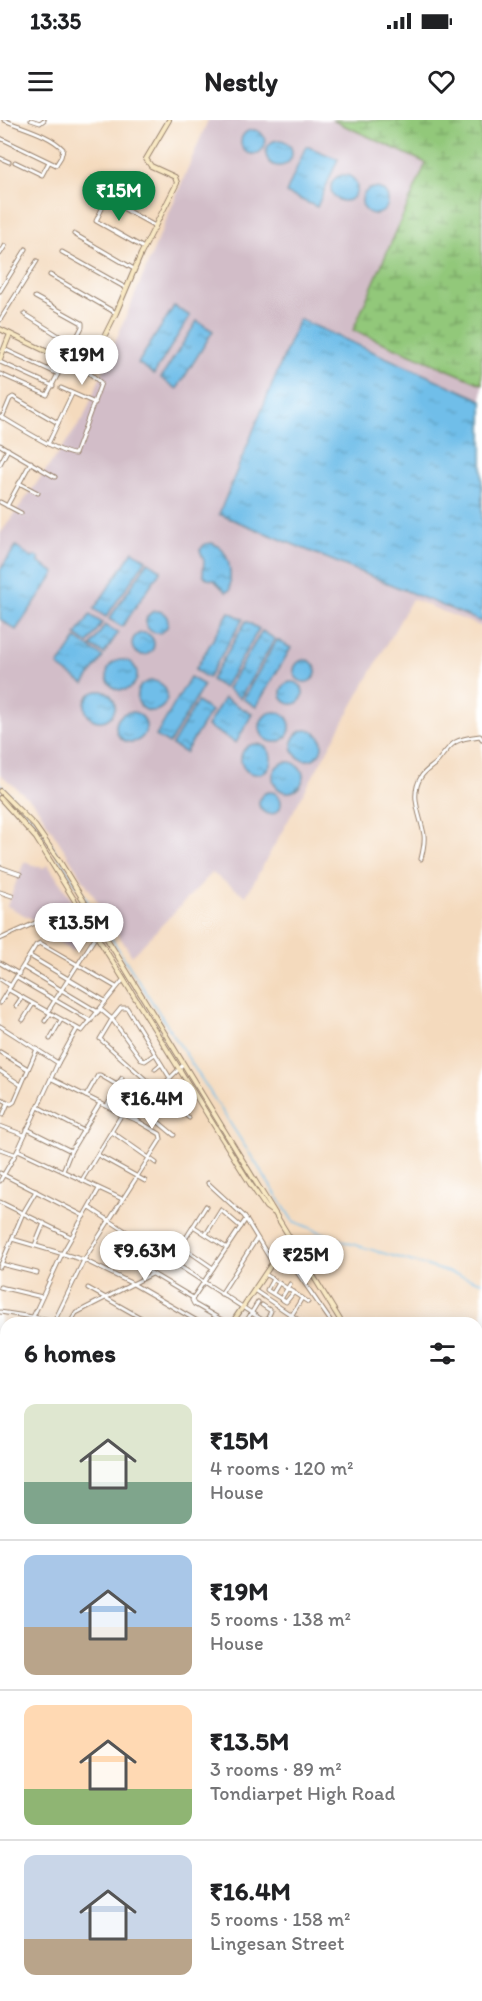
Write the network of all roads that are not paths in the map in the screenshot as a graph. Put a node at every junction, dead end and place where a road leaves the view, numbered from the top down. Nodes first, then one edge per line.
1 (4, 120) edge
2 (32, 120) edge
3 (44, 120) edge
4 (169, 120) edge
5 (0, 138) edge
6 (0, 158) edge
7 (9, 162) dead end
8 (15, 162) dead end
9 (50, 162) junction
10 (110, 192) dead end
11 (119, 206) dead end
12 (155, 226) junction
13 (74, 234) dead end
14 (5, 246) dead end
15 (144, 248) junction
16 (26, 249) dead end
17 (62, 252) dead end
18 (0, 254) edge
19 (37, 261) dead end
20 (134, 269) junction
21 (50, 275) dead end
22 (126, 288) junction
23 (0, 291) edge
24 (35, 297) dead end
25 (116, 313) junction
26 (24, 314) dead end
27 (0, 320) edge
28 (0, 329) edge
29 (10, 334) junction
30 (72, 344) junction
31 (4, 350) junction
32 (0, 360) edge
33 (64, 360) junction
34 (87, 371) junction
35 (0, 374) edge
36 (58, 374) junction
37 (53, 386) junction
38 (61, 388) dead end
39 (72, 394) junction
40 (95, 403) junction
41 (1, 417) edge
42 (58, 423) junction
43 (48, 444) junction
44 (0, 445) edge
45 (8, 449) junction
46 (31, 462) junction
47 (0, 464) edge
48 (55, 477) dead end
49 (19, 483) junction
50 (38, 493) dead end
51 (0, 502) edge
52 (8, 506) junction
53 (21, 513) dead end
54 (482, 739) edge
55 (0, 791) edge
56 (0, 798) edge
57 (6, 803) junction
58 (0, 808) edge
59 (421, 859) dead end
60 (0, 867) edge
61 (20, 873) dead end
62 (0, 892) edge
63 (12, 896) dead end
64 (60, 933) dead end
65 (97, 934) junction
66 (0, 939) edge
67 (30, 956) junction
68 (0, 963) edge
69 (77, 965) junction
70 (23, 967) junction
71 (18, 976) junction
72 (0, 979) edge
73 (68, 979) junction
74 (125, 979) junction
75 (11, 986) junction
76 (116, 987) junction
77 (9, 990) junction
78 (61, 990) junction
79 (2, 995) edge
80 (22, 997) junction
81 (55, 1000) junction
82 (105, 1001) junction
83 (0, 1003) edge
84 (33, 1004) junction
85 (16, 1006) dead end
86 (99, 1010) junction
87 (49, 1013) junction
88 (112, 1019) junction
89 (23, 1020) dead end
90 (61, 1020) junction
91 (45, 1021) dead end
92 (91, 1021) junction
93 (0, 1026) edge
94 (77, 1029) junction
95 (50, 1040) dead end
96 (37, 1049) junction
97 (0, 1052) edge
98 (155, 1054) junction
99 (58, 1063) junction
100 (162, 1064) junction
101 (181, 1067) junction
102 (28, 1069) junction
103 (155, 1070) dead end
104 (0, 1071) edge
105 (122, 1078) dead end
106 (170, 1078) junction
107 (52, 1079) junction
108 (21, 1085) junction
109 (117, 1085) junction
110 (158, 1090) junction
111 (131, 1093) dead end
112 (86, 1096) junction
113 (0, 1098) edge
114 (8, 1103) junction
115 (100, 1103) junction
116 (107, 1106) junction
117 (38, 1107) junction
118 (144, 1110) junction
119 (121, 1113) junction
120 (3, 1115) dead end
121 (189, 1118) dead end
122 (136, 1120) junction
123 (0, 1126) edge
124 (27, 1129) junction
125 (84, 1131) junction
126 (112, 1132) junction
127 (25, 1135) junction
128 (174, 1135) dead end
129 (0, 1149) edge
130 (18, 1150) junction
131 (71, 1151) junction
132 (14, 1155) junction
133 (98, 1155) junction
134 (149, 1158) junction
135 (156, 1163) dead end
136 (63, 1171) junction
137 (2, 1174) edge
138 (136, 1176) junction
139 (82, 1180) junction
140 (0, 1181) edge
141 (145, 1181) dead end
142 (208, 1183) dead end
143 (99, 1189) junction
144 (36, 1191) junction
145 (122, 1199) junction
146 (0, 1202) edge
147 (206, 1206) dead end
148 (90, 1208) junction
149 (23, 1213) junction
150 (84, 1216) junction
151 (246, 1219) junction
152 (108, 1221) junction
153 (44, 1223) junction
154 (193, 1226) junction
155 (241, 1227) junction
156 (206, 1234) junction
157 (71, 1237) junction
158 (257, 1238) junction
159 (289, 1238) junction
160 (12, 1239) junction
161 (35, 1245) junction
162 (181, 1246) junction
163 (108, 1247) dead end
164 (227, 1248) junction
165 (281, 1249) junction
166 (177, 1251) dead end
167 (157, 1253) junction
168 (62, 1254) junction
169 (84, 1260) junction
170 (272, 1262) junction
171 (1, 1265) edge
172 (213, 1268) junction
173 (147, 1271) junction
174 (37, 1273) dead end
175 (152, 1273) junction
176 (265, 1274) junction
177 (273, 1279) junction
178 (203, 1283) junction
179 (279, 1283) junction
180 (133, 1284) junction
181 (290, 1284) dead end
182 (0, 1287) edge
183 (88, 1288) dead end
184 (288, 1288) junction
185 (254, 1290) junction
186 (294, 1292) junction
187 (273, 1293) junction
188 (221, 1294) junction
189 (42, 1297) junction
190 (193, 1298) junction
191 (302, 1298) junction
192 (107, 1299) junction
193 (281, 1299) junction
194 (308, 1302) dead end
195 (243, 1308) junction
196 (0, 1312) edge
197 (251, 1313) junction
198 (291, 1315) junction
199 (33, 1317) joint
200 (56, 1317) edge
201 (73, 1317) edge
202 (139, 1317) edge
203 (190, 1317) edge
204 (217, 1317) edge
205 (236, 1317) edge
206 (249, 1317) edge
207 (257, 1317) edge
208 (269, 1317) edge
209 (294, 1317) edge
210 (328, 1317) edge
211 (338, 1317) edge

1 - 9 street
2 - 3 street
4 - 12 main road
5 - 9 street
6 - 7 street
8 - 9 street
10 - 15 street
11 - 12 street
12 - 15 main road
13 - 20 street
14 - 18 street
15 - 20 main road
16 - 23 street
17 - 22 street
19 - 27 street
20 - 22 main road
21 - 25 street
22 - 25 main road
24 - 30 street
25 - 34 main road
26 - 30 street
28 - 29 main road
29 - 31 main road
29 - 33 main road
30 - 33 street
31 - 32 main road
31 - 36 street
32 - 37 street
33 - 34 main road
33 - 36 street
34 - 40 street
35 - 37 street
36 - 37 street
38 - 39 street
39 - 40 street
39 - 42 street
40 - 43 street
41 - 42 street
41 - 43 street
42 - 43 street
44 - 45 street
45 - 46 street
45 - 47 street
46 - 48 street
46 - 49 street
49 - 50 street
49 - 52 street
51 - 52 street
52 - 53 street
54 - 59 street
55 - 101 main road
56 - 57 main road
57 - 58 street
57 - 65 main road
60 - 61 street
62 - 63 street
64 - 66 street
65 - 69 street
65 - 74 main road
67 - 69 street
67 - 70 street
67 - 73 street
68 - 71 street
69 - 73 street
69 - 76 street
70 - 71 street
70 - 78 street
71 - 75 street
71 - 81 street
72 - 75 street
73 - 78 street
73 - 82 street
74 - 76 street
74 - 101 main road
75 - 77 street
76 - 82 street
77 - 79 street
77 - 80 street
78 - 81 street
78 - 86 street
79 - 83 street
80 - 84 street
80 - 85 street
81 - 87 street
81 - 92 street
82 - 86 street
84 - 87 street
84 - 89 street
86 - 88 street
86 - 92 street
87 - 90 street
87 - 91 street
88 - 98 street
88 - 98 street
88 - 110 street
90 - 94 street
90 - 95 street
92 - 94 street
93 - 96 street
94 - 99 street
96 - 99 street
96 - 102 street
97 - 102 street
98 - 100 street
99 - 107 street
100 - 103 street
100 - 106 street
101 - 106 street
101 - 159 main road
102 - 108 street
104 - 108 street
105 - 109 street
106 - 110 street
107 - 112 street
107 - 117 street
108 - 114 street
109 - 112 street
109 - 116 street
110 - 118 street
110 - 121 street
111 - 119 street
112 - 115 street
113 - 114 street
114 - 120 street
115 - 116 street
115 - 125 street
116 - 119 street
117 - 124 street
117 - 125 street
118 - 122 street
118 - 128 street
119 - 122 street
119 - 126 street
122 - 134 street
123 - 127 street
124 - 127 street
124 - 131 street
125 - 131 street
126 - 133 street
126 - 134 street
127 - 130 street
129 - 132 street
130 - 132 street
130 - 136 street
131 - 136 street
132 - 137 street
133 - 138 street
133 - 139 street
134 - 135 street
134 - 138 street
136 - 139 street
137 - 140 street
137 - 144 street
138 - 141 street
138 - 145 street
139 - 143 street
142 - 151 street
143 - 145 street
143 - 148 street
144 - 149 street
144 - 150 street
145 - 152 street
146 - 149 street
147 - 154 street
148 - 150 street
148 - 152 street
149 - 153 street
149 - 160 street
150 - 157 street
151 - 155 street
151 - 158 street
152 - 167 street
152 - 169 street
153 - 157 street
153 - 161 street
154 - 156 street
154 - 162 street
155 - 156 street
155 - 164 street
156 - 164 street
157 - 168 street
158 - 170 street
158 - 188 street
159 - 165 main road
159 - 211 main road
160 - 161 street
160 - 171 street
161 - 168 street
162 - 166 street
162 - 172 street
163 - 173 street
164 - 172 street
165 - 170 main road
165 - 210 street
167 - 173 street
167 - 178 street
168 - 169 street
168 - 189 street
169 - 180 street
169 - 200 street
170 - 176 main road
171 - 174 street
172 - 178 street
173 - 175 street
175 - 180 street
175 - 190 street
176 - 177 street
176 - 185 main road
177 - 179 street
177 - 187 street
178 - 188 street
178 - 190 street
179 - 184 street
179 - 187 street
180 - 192 street
180 - 203 street
181 - 184 street
182 - 189 street
183 - 192 street
184 - 186 street
184 - 193 street
185 - 195 main road
185 - 198 street
186 - 191 street
186 - 193 street
187 - 193 street
188 - 195 street
189 - 199 street
190 - 204 street
191 - 194 street
191 - 198 street
192 - 201 street
192 - 202 street
195 - 197 street
195 - 205 main road
196 - 199 street
197 - 206 street
197 - 207 street
197 - 208 street
198 - 209 street

